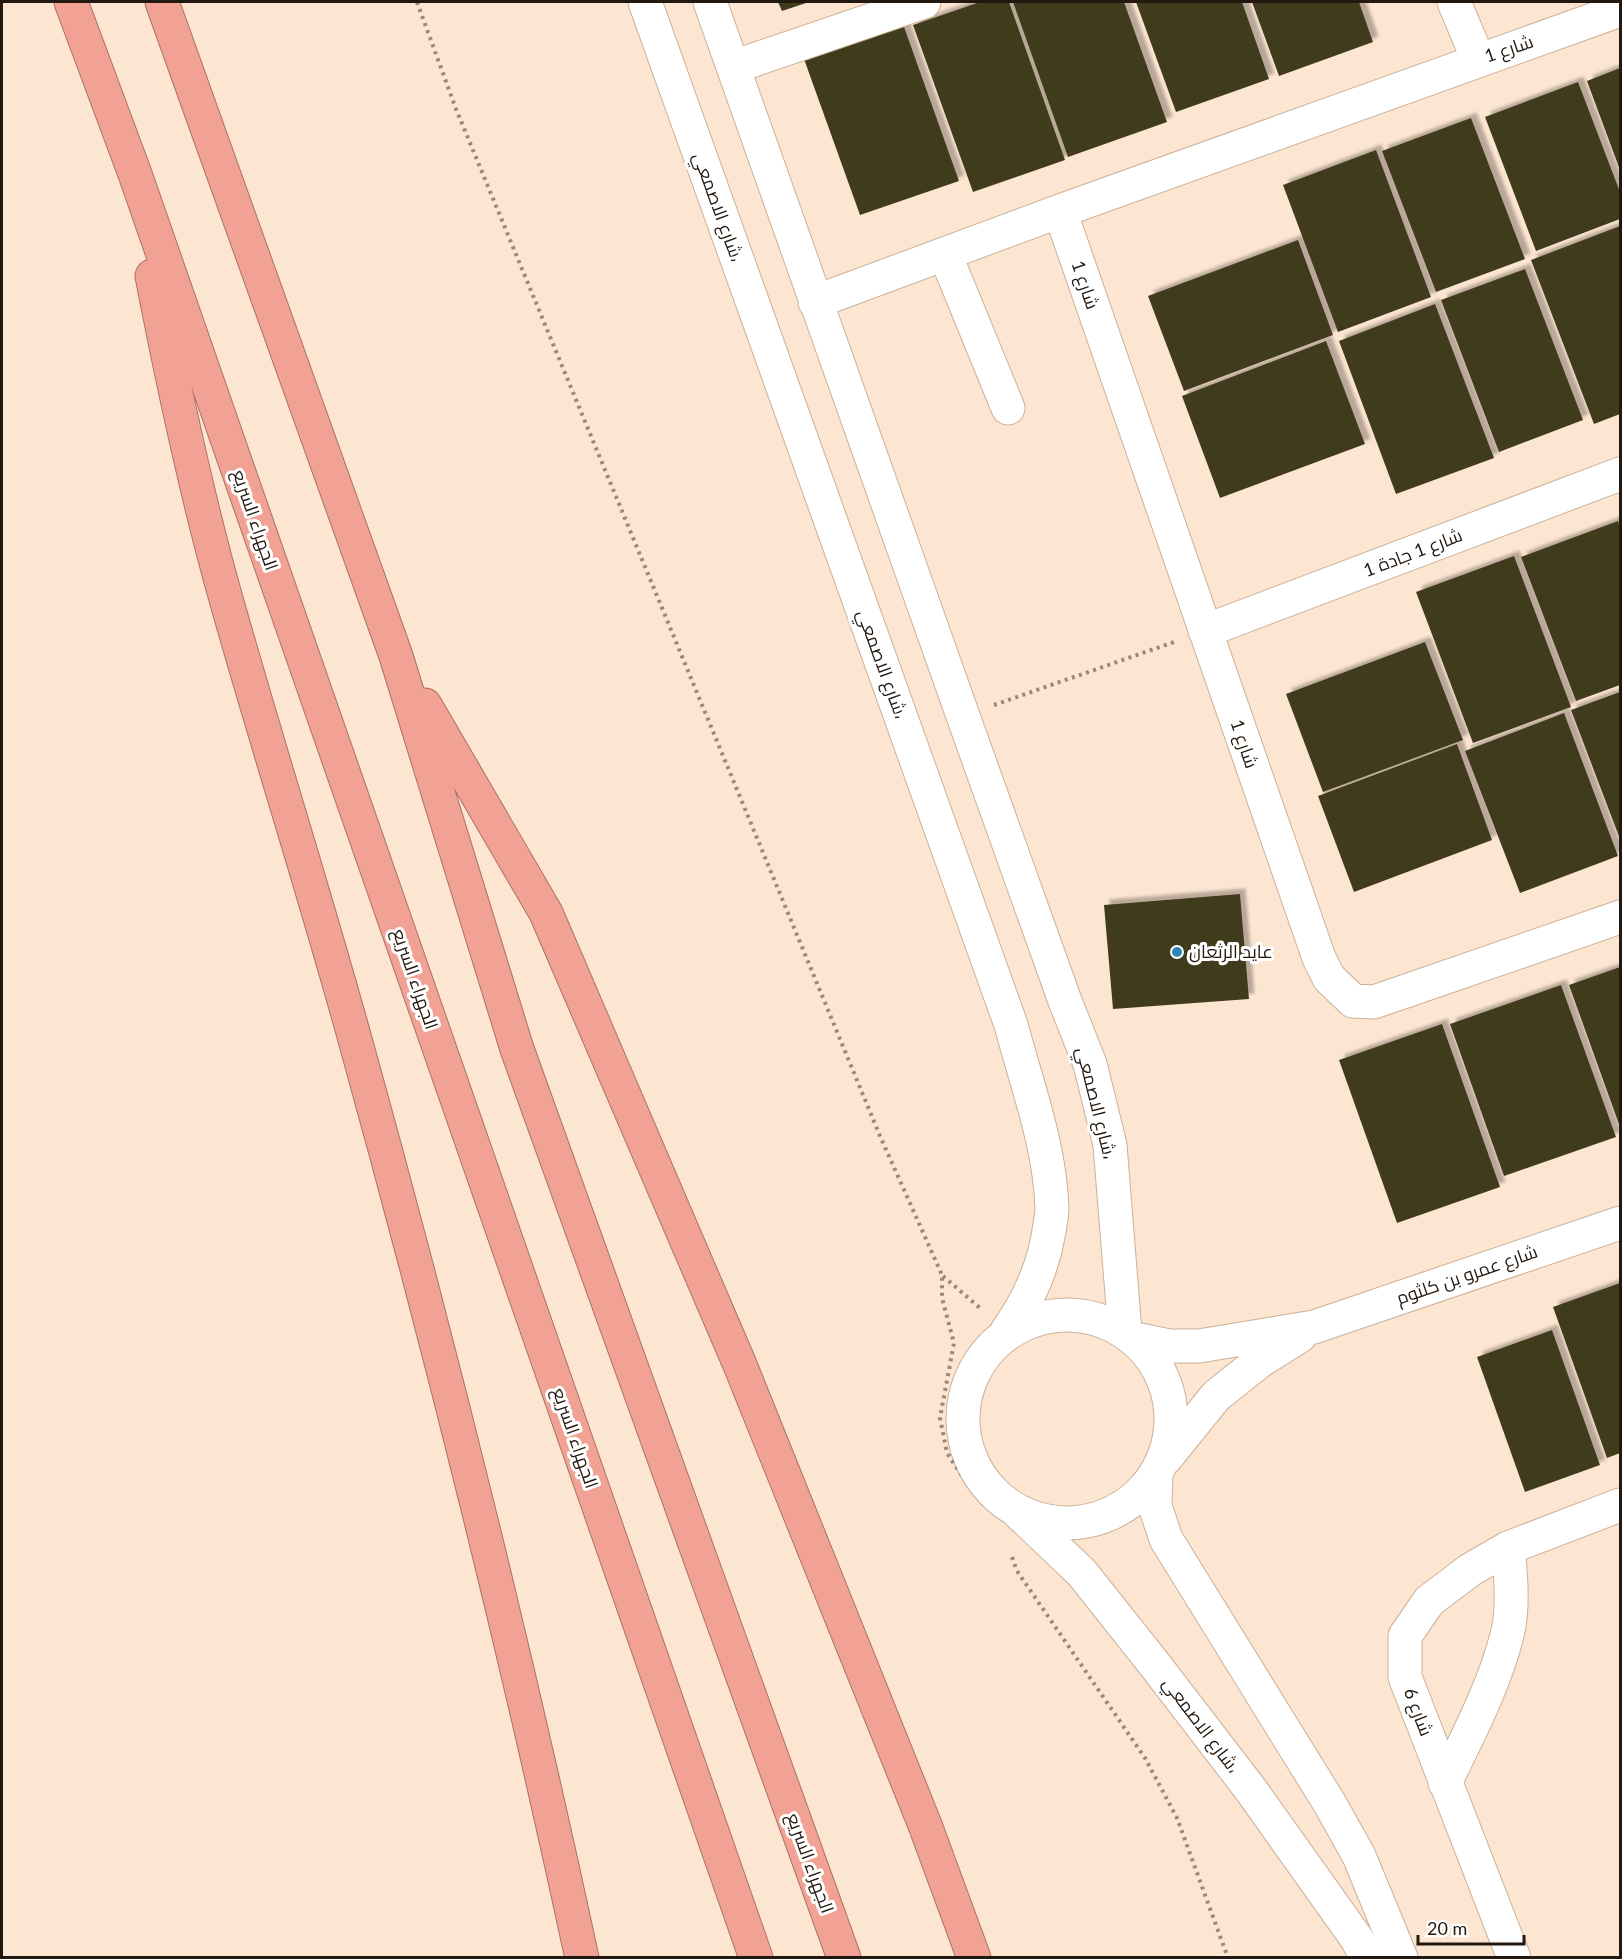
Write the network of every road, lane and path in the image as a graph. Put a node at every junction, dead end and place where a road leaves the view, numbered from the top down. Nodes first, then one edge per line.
1 (71, 2) edge
2 (162, 2) edge
3 (417, 2) edge
4 (645, 2) edge
5 (710, 2) edge
6 (924, 2) edge
7 (1454, 2) edge
8 (1620, 10) edge
9 (1478, 60) junction
10 (733, 67) junction
11 (135, 174) junction
12 (1060, 211) junction
13 (945, 254) junction
14 (815, 302) junction
15 (1008, 408) dead end
16 (1620, 474) edge
17 (1205, 631) junction
18 (396, 656) junction
19 (963, 716) junction
20 (1620, 917) edge
21 (1620, 1223) edge
22 (942, 1275) junction
23 (1314, 1327) junction
24 (1007, 1331) junction
25 (1130, 1336) junction
26 (1158, 1470) junction
27 (1620, 1505) edge
28 (1004, 1513) junction
29 (1508, 1548) junction
30 (1010, 1552) dead end
31 (1445, 1783) junction
32 (582, 1958) edge
33 (756, 1958) edge
34 (844, 1958) edge
35 (974, 1958) edge
36 (1228, 1958) edge
37 (1367, 1958) edge
38 (1401, 1958) edge
39 (1514, 1958) edge

1 - 11 highway, الجهراء السريع
2 - 18 highway, الجهراء السريع
3 - 22 path
4 - 24 street, شارع الاصمعي،
5 - 10 street, شارع الاصمعي،
6 - 10 street
7 - 9 street
8 - 9 street, شارع 1
9 - 12 street, شارع 1
10 - 14 street, شارع الاصمعي،
11 - 32 highway
11 - 33 highway, الجهراء السريع
12 - 13 street, شارع 1
12 - 17 street, شارع 1
13 - 14 street, شارع 1
13 - 15 street
14 - 19 street, شارع الاصمعي،
16 - 17 street, شارع 1 جادة 1
17 - 19 path
17 - 20 street, شارع 1
18 - 34 highway, الجهراء السريع
18 - 35 highway
19 - 25 street, شارع الاصمعي،
21 - 23 street, شارع عمرو بن كلثوم
22 - 24 path
22 - 28 path
23 - 25 street, شارع عمرو بن كلثوم
23 - 26 street, شارع عمرو بن كلثوم
24 - 25 street
24 - 28 street
25 - 26 street
26 - 28 street
26 - 38 street
27 - 29 street, شارع 6
28 - 37 street, شارع الاصمعي،
29 - 31 street
29 - 31 street, شارع 6
30 - 36 path
31 - 39 street, شارع 6

